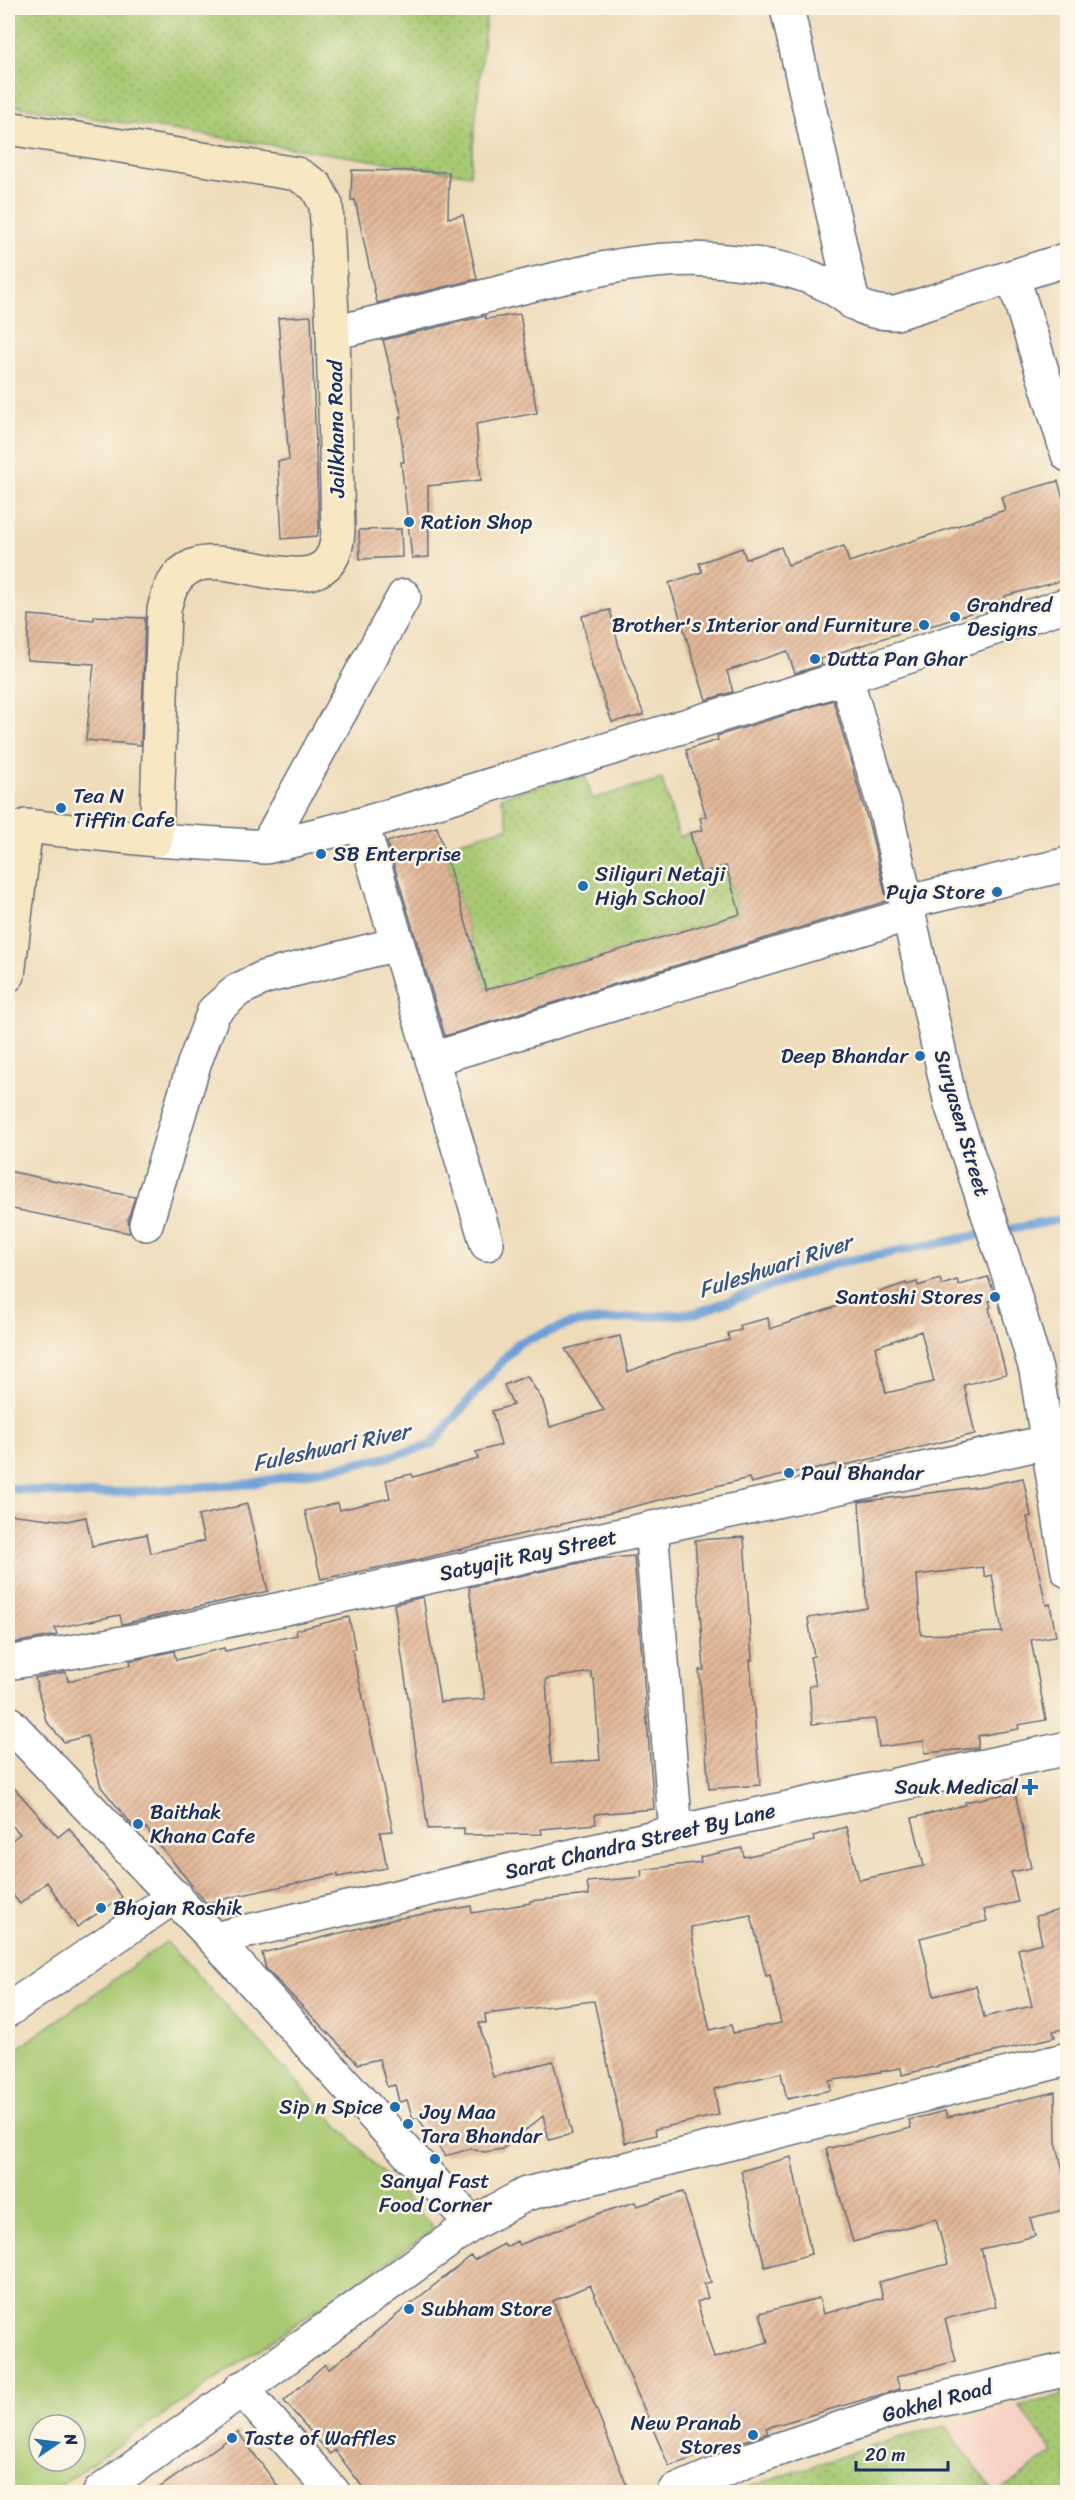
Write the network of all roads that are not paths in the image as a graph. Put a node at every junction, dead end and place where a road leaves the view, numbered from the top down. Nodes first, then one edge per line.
1 (787, 8) edge
2 (8, 128) edge
3 (1068, 259) edge
4 (1013, 278) junction
5 (853, 303) junction
6 (333, 333) junction
7 (1068, 454) edge
8 (404, 597) dead end
9 (1068, 604) edge
10 (846, 677) junction
11 (362, 824) junction
12 (17, 825) edge
13 (156, 840) junction
14 (266, 847) junction
15 (1068, 864) edge
16 (909, 908) junction
17 (397, 944) junction
18 (8, 975) edge
19 (432, 1059) junction
20 (146, 1224) dead end
21 (487, 1244) dead end
22 (1047, 1443) junction
23 (1064, 1527) edge
24 (651, 1528) junction
25 (1068, 1571) edge
26 (8, 1663) edge
27 (8, 1722) edge
28 (1068, 1748) edge
29 (676, 1832) junction
30 (175, 1896) junction
31 (214, 1939) junction
32 (8, 2010) edge
33 (1068, 2059) edge
34 (472, 2224) junction
35 (1068, 2369) edge
36 (241, 2388) junction
37 (100, 2493) edge
38 (333, 2493) edge
39 (674, 2493) edge

1 - 5 street
2 - 6 street, Jailkhana Road
3 - 4 street
4 - 5 street
4 - 7 street
5 - 6 street
6 - 13 street, Jailkhana Road
8 - 14 street
9 - 10 street
10 - 11 street
10 - 16 street, Suryasen Street
11 - 14 street
11 - 17 street
12 - 13 street
12 - 18 street
13 - 14 street
15 - 16 street
16 - 19 street
16 - 22 street, Suryasen Street
17 - 19 street
17 - 20 street
19 - 21 street
22 - 23 street, Suryasen Street
22 - 24 street, Satyajit Ray Street
23 - 25 street, Suryasen Street
24 - 26 street, Satyajit Ray Street
24 - 29 street
27 - 30 street
28 - 29 street, Sarat Chandra Street By Lane
29 - 31 street, Sarat Chandra Street By Lane
30 - 31 street
30 - 32 street
31 - 34 street
33 - 34 street
34 - 36 street
35 - 39 street, Gokhel Road
36 - 37 street
36 - 38 street

